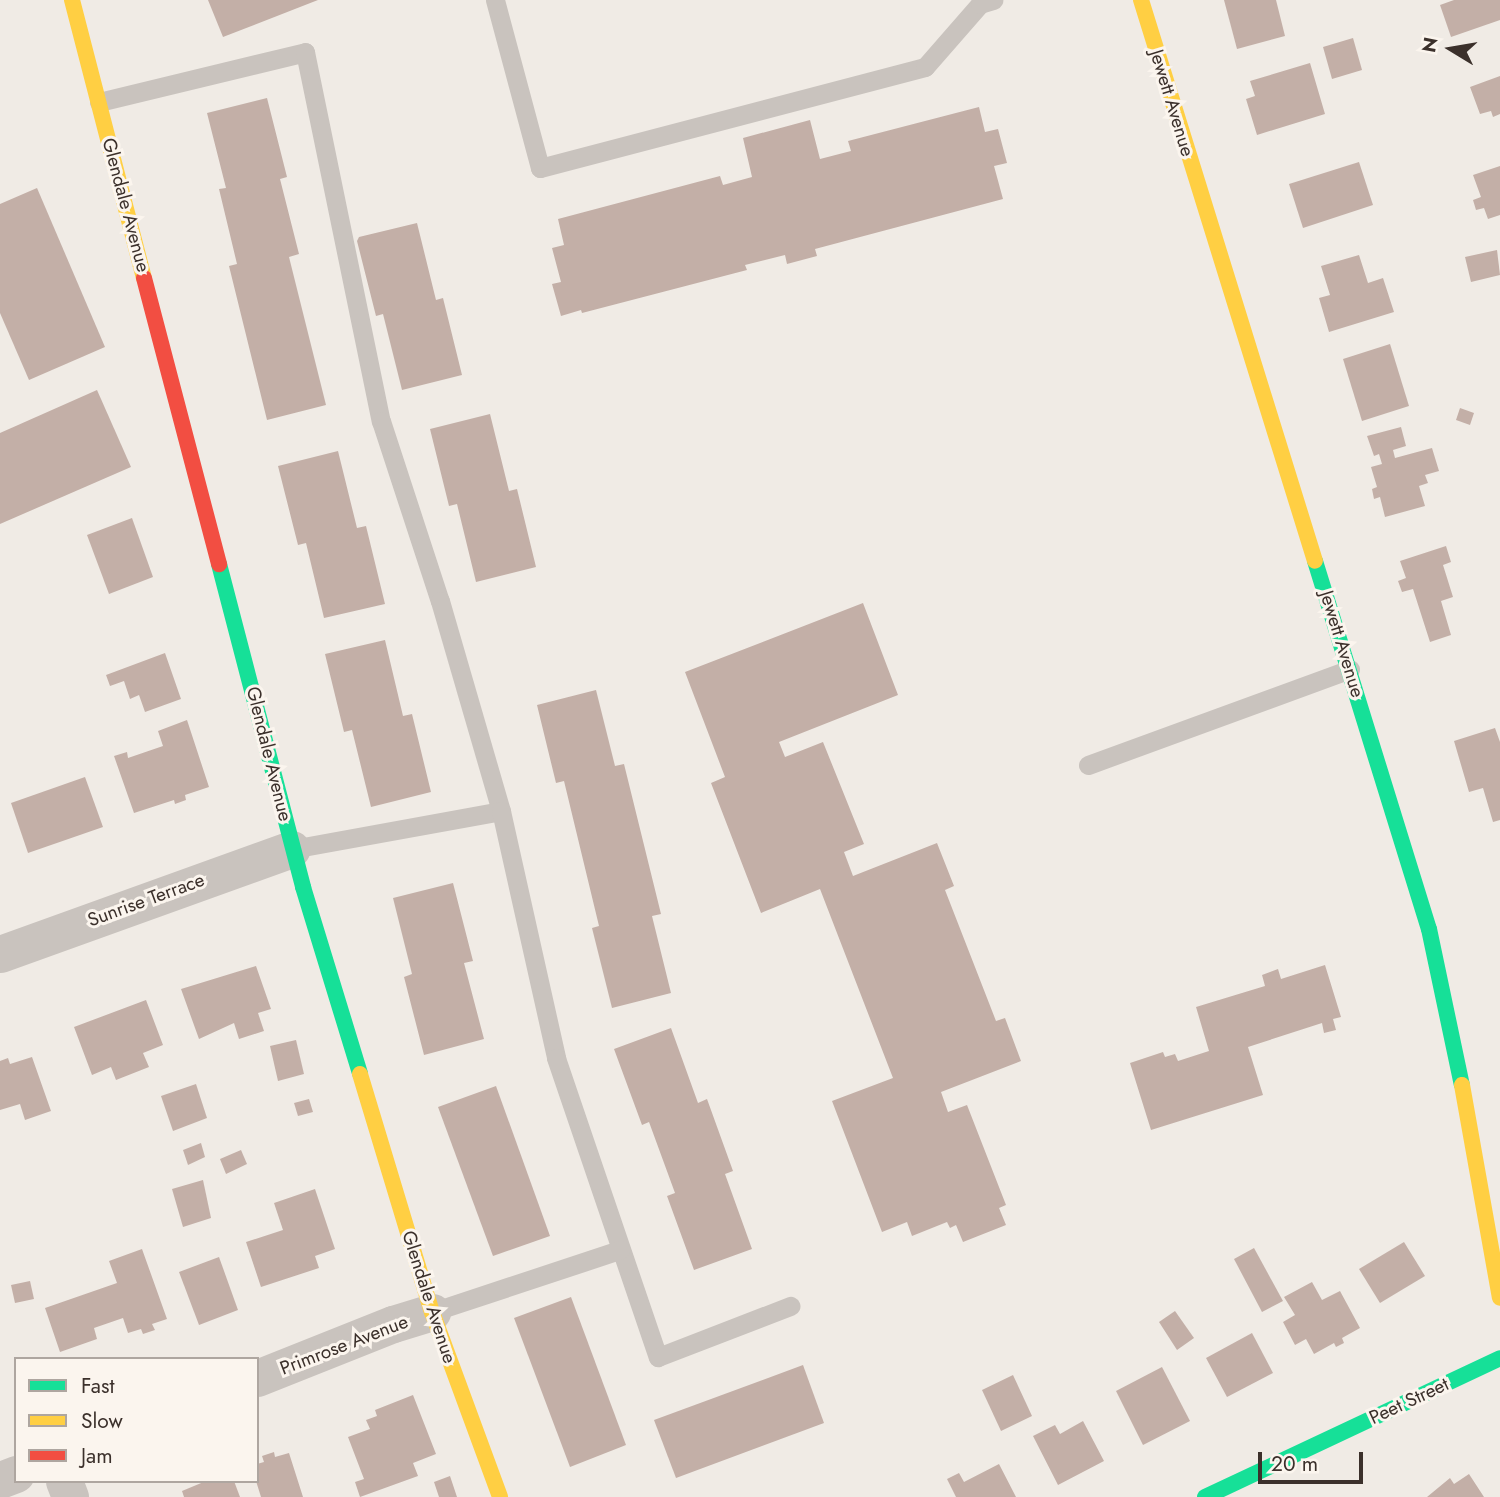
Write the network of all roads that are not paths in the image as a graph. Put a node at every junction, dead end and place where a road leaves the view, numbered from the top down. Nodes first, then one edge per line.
1 (72, 0) edge
2 (495, 0) edge
3 (1141, 0) edge
4 (982, 1) edge
5 (99, 102) junction
6 (1350, 669) junction
7 (1088, 765) dead end
8 (501, 811) junction
9 (292, 849) junction
10 (0, 954) edge
11 (620, 1250) junction
12 (1500, 1298) edge
13 (790, 1306) dead end
14 (432, 1312) junction
15 (1500, 1358) edge
16 (259, 1377) edge
17 (500, 1497) edge
18 (1205, 1497) edge

1 - 5 street, Glendale Avenue
2 - 4 lane
3 - 6 street, Jewett Avenue
5 - 8 lane
5 - 9 street, Glendale Avenue
6 - 7 lane
6 - 12 street, Jewett Avenue
8 - 9 lane
8 - 11 lane
9 - 10 street, Sunrise Terrace
9 - 14 street, Glendale Avenue
11 - 13 lane
11 - 14 lane
14 - 16 street, Primrose Avenue
14 - 17 street, Glendale Avenue
15 - 18 street, Peet Street

